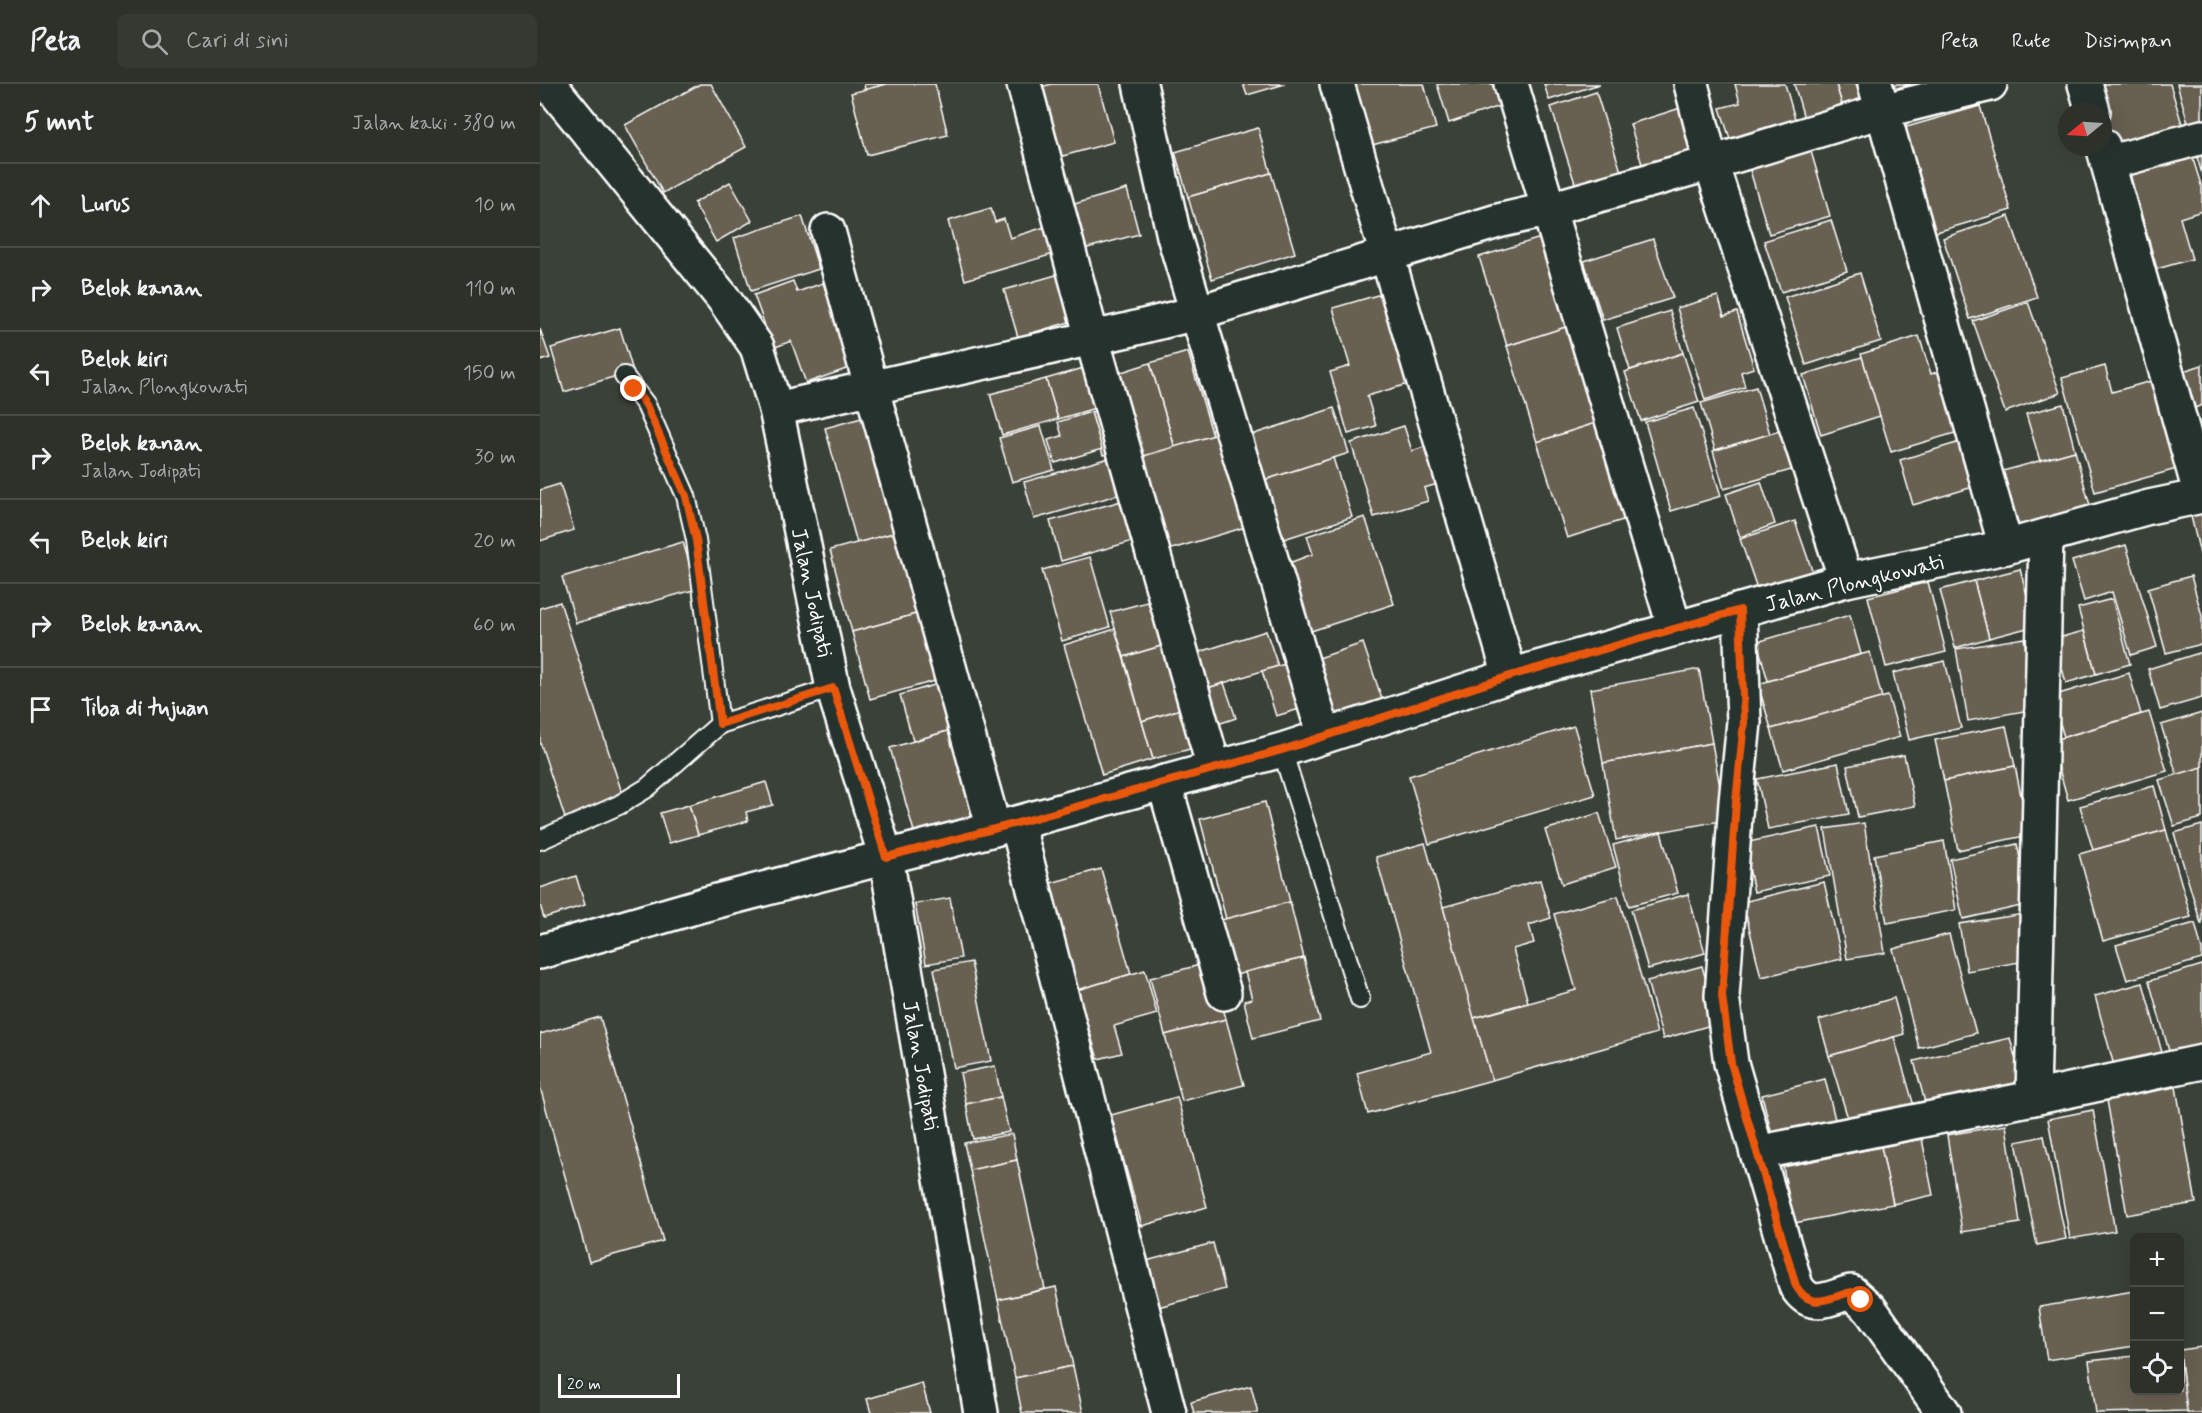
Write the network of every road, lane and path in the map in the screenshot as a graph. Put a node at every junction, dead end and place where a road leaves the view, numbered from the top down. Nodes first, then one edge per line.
1 (549, 84) edge
2 (1024, 84) edge
3 (1140, 84) edge
4 (1337, 84) edge
5 (1510, 84) edge
6 (1691, 84) edge
7 (1990, 84) edge
8 (2085, 84) edge
9 (1879, 98) edge
10 (2090, 102) edge
11 (2202, 137) edge
12 (2112, 153) edge
13 (2106, 156) edge
14 (1711, 163) junction
15 (1550, 209) junction
16 (828, 231) dead end
17 (1386, 256) junction
18 (1196, 313) junction
19 (1092, 339) junction
20 (624, 376) dead end
21 (871, 387) junction
22 (776, 409) junction
23 (2202, 496) edge
24 (2046, 536) junction
25 (2006, 547) junction
26 (1845, 580) junction
27 (1740, 610) junction
28 (1675, 629) junction
29 (1510, 676) junction
30 (833, 688) junction
31 (720, 724) junction
32 (1324, 735) junction
33 (1282, 750) junction
34 (1214, 768) junction
35 (1164, 782) junction
36 (1006, 826) junction
37 (540, 840) edge
38 (886, 857) junction
39 (540, 952) edge
40 (1224, 993) dead end
41 (1360, 999) dead end
42 (2202, 1062) edge
43 (2033, 1098) junction
44 (1757, 1153) junction
45 (981, 1413) edge
46 (1168, 1413) edge
47 (1944, 1413) edge

1 - 22 street, Jalan Jodipati
2 - 19 street
3 - 18 street
4 - 17 street
5 - 15 street
6 - 14 street
7 - 9 street
8 - 10 street
9 - 14 street
9 - 25 street
11 - 12 street
13 - 23 street
14 - 15 street
14 - 26 street
15 - 17 street
15 - 28 street
16 - 21 street
17 - 18 street
17 - 29 street
18 - 19 street
18 - 32 street
19 - 21 street
19 - 34 street
20 - 31 lane
21 - 22 street
21 - 36 street
22 - 30 street, Jalan Jodipati
23 - 24 street, Jalan Plongkowati
24 - 25 street, Jalan Plongkowati
24 - 43 street
25 - 26 street, Jalan Plongkowati
26 - 27 street, Jalan Plongkowati
27 - 28 street, Jalan Plongkowati
27 - 44 street
28 - 29 street, Jalan Plongkowati
29 - 32 street, Jalan Plongkowati
30 - 31 lane
30 - 38 street, Jalan Jodipati
31 - 37 lane
32 - 33 street, Jalan Plongkowati
33 - 34 street, Jalan Plongkowati
33 - 41 lane
34 - 35 street, Jalan Plongkowati
35 - 36 street, Jalan Plongkowati
35 - 40 street
36 - 38 street, Jalan Plongkowati
36 - 46 street
38 - 39 street, Jalan Plongkowati
38 - 45 street, Jalan Jodipati
42 - 43 street
43 - 44 street
44 - 47 street

